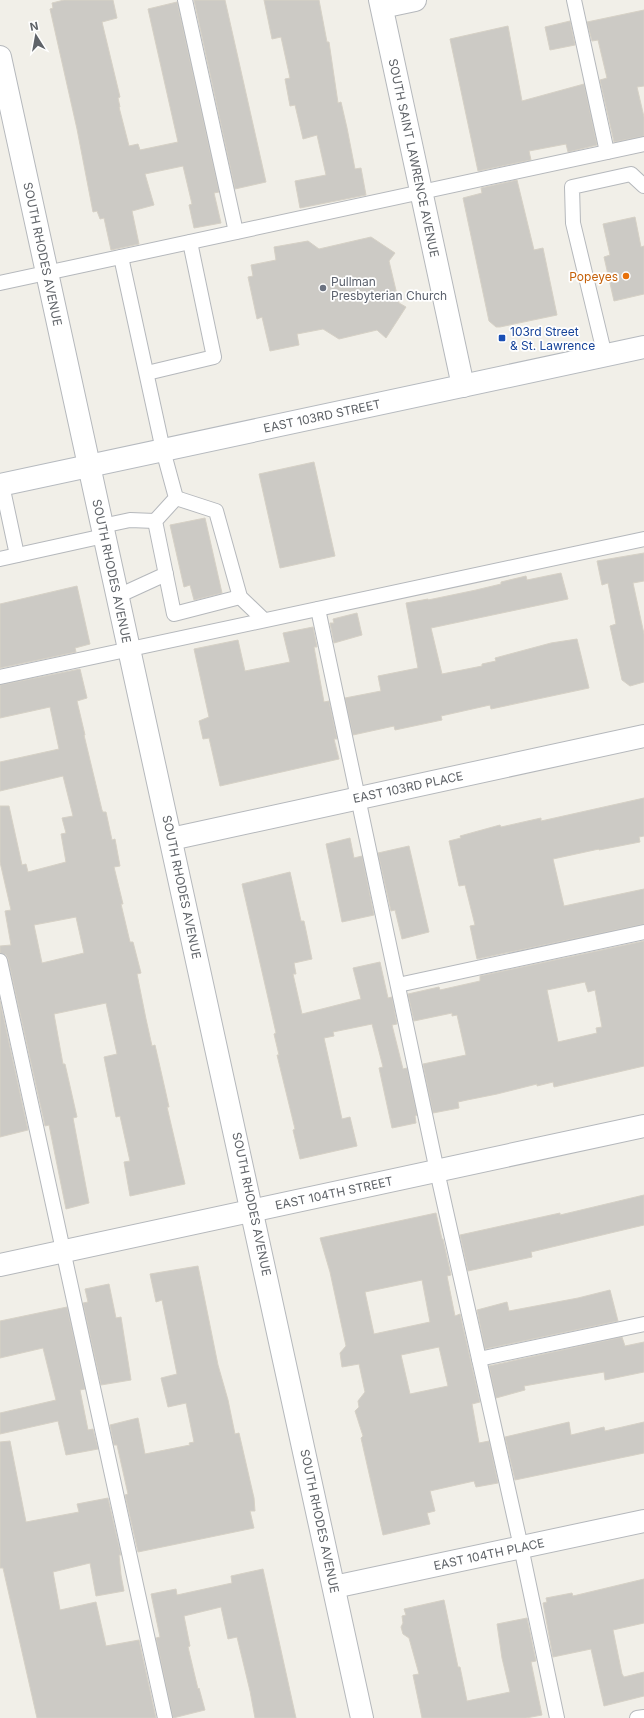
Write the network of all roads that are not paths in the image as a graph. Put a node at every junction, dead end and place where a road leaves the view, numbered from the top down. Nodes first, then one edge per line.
1 (185, 0) edge
2 (414, 0) edge
3 (574, 0) edge
4 (381, 4) edge
5 (0, 57) edge
6 (644, 144) edge
7 (607, 152) junction
8 (644, 186) edge
9 (422, 192) junction
10 (236, 232) junction
11 (190, 242) junction
12 (121, 257) junction
13 (47, 273) junction
14 (0, 283) edge
15 (644, 347) edge
16 (605, 356) junction
17 (147, 373) junction
18 (463, 386) junction
19 (163, 450) junction
20 (88, 466) junction
21 (1, 485) edge
22 (176, 498) junction
23 (155, 521) junction
24 (103, 531) junction
25 (644, 539) edge
26 (17, 555) junction
27 (0, 559) edge
28 (166, 574) junction
29 (118, 596) junction
30 (240, 597) junction
31 (318, 609) junction
32 (264, 620) junction
33 (129, 649) junction
34 (0, 677) edge
35 (644, 736) edge
36 (359, 798) junction
37 (171, 839) junction
38 (644, 932) edge
39 (0, 961) edge
40 (398, 984) junction
41 (644, 1126) edge
42 (437, 1171) junction
43 (253, 1210) junction
44 (64, 1251) junction
45 (0, 1265) edge
46 (644, 1324) edge
47 (479, 1359) junction
48 (644, 1521) edge
49 (521, 1547) junction
50 (334, 1587) junction
51 (644, 1717) edge
52 (165, 1718) edge
53 (362, 1718) edge
54 (557, 1718) edge
55 (637, 1718) edge

1 - 10 lane
2 - 4 street
3 - 7 lane
4 - 9 street, SOUTH SAINT LAWRENCE AVENUE
5 - 13 street, SOUTH RHODES AVENUE
6 - 7 lane
7 - 9 lane
8 - 16 lane
9 - 10 lane
9 - 18 street, SOUTH SAINT LAWRENCE AVENUE
10 - 11 lane
11 - 12 lane
11 - 17 lane
12 - 13 lane
12 - 17 lane
13 - 14 lane
13 - 20 street, SOUTH RHODES AVENUE
15 - 16 street, EAST 103RD STREET
16 - 18 street, EAST 103RD STREET
17 - 19 lane
18 - 19 street, EAST 103RD STREET
19 - 20 street, EAST 103RD STREET
19 - 22 lane
20 - 21 street, EAST 103RD STREET
20 - 24 street, SOUTH RHODES AVENUE
21 - 26 lane
22 - 23 lane
22 - 30 lane
23 - 24 lane
23 - 28 lane
24 - 26 lane
24 - 29 street, SOUTH RHODES AVENUE
25 - 31 lane
26 - 27 lane
28 - 29 lane
28 - 30 lane
29 - 33 street, SOUTH RHODES AVENUE
30 - 32 lane
31 - 32 lane
31 - 36 lane
32 - 33 lane
33 - 34 lane
33 - 37 street, SOUTH RHODES AVENUE
35 - 36 street, EAST 103RD PLACE
36 - 37 street, EAST 103RD PLACE
36 - 40 lane
37 - 43 street, SOUTH RHODES AVENUE
38 - 40 lane
39 - 44 lane
40 - 42 lane
41 - 42 street, EAST 104TH STREET
42 - 43 street, EAST 104TH STREET
42 - 47 lane
43 - 44 street, EAST 104TH STREET
43 - 50 street, SOUTH RHODES AVENUE
44 - 45 street, EAST 104TH STREET
44 - 52 lane
46 - 47 lane
47 - 49 lane
48 - 49 street, EAST 104TH PLACE
49 - 50 street, EAST 104TH PLACE
49 - 54 lane
50 - 53 street, SOUTH RHODES AVENUE
51 - 55 lane

